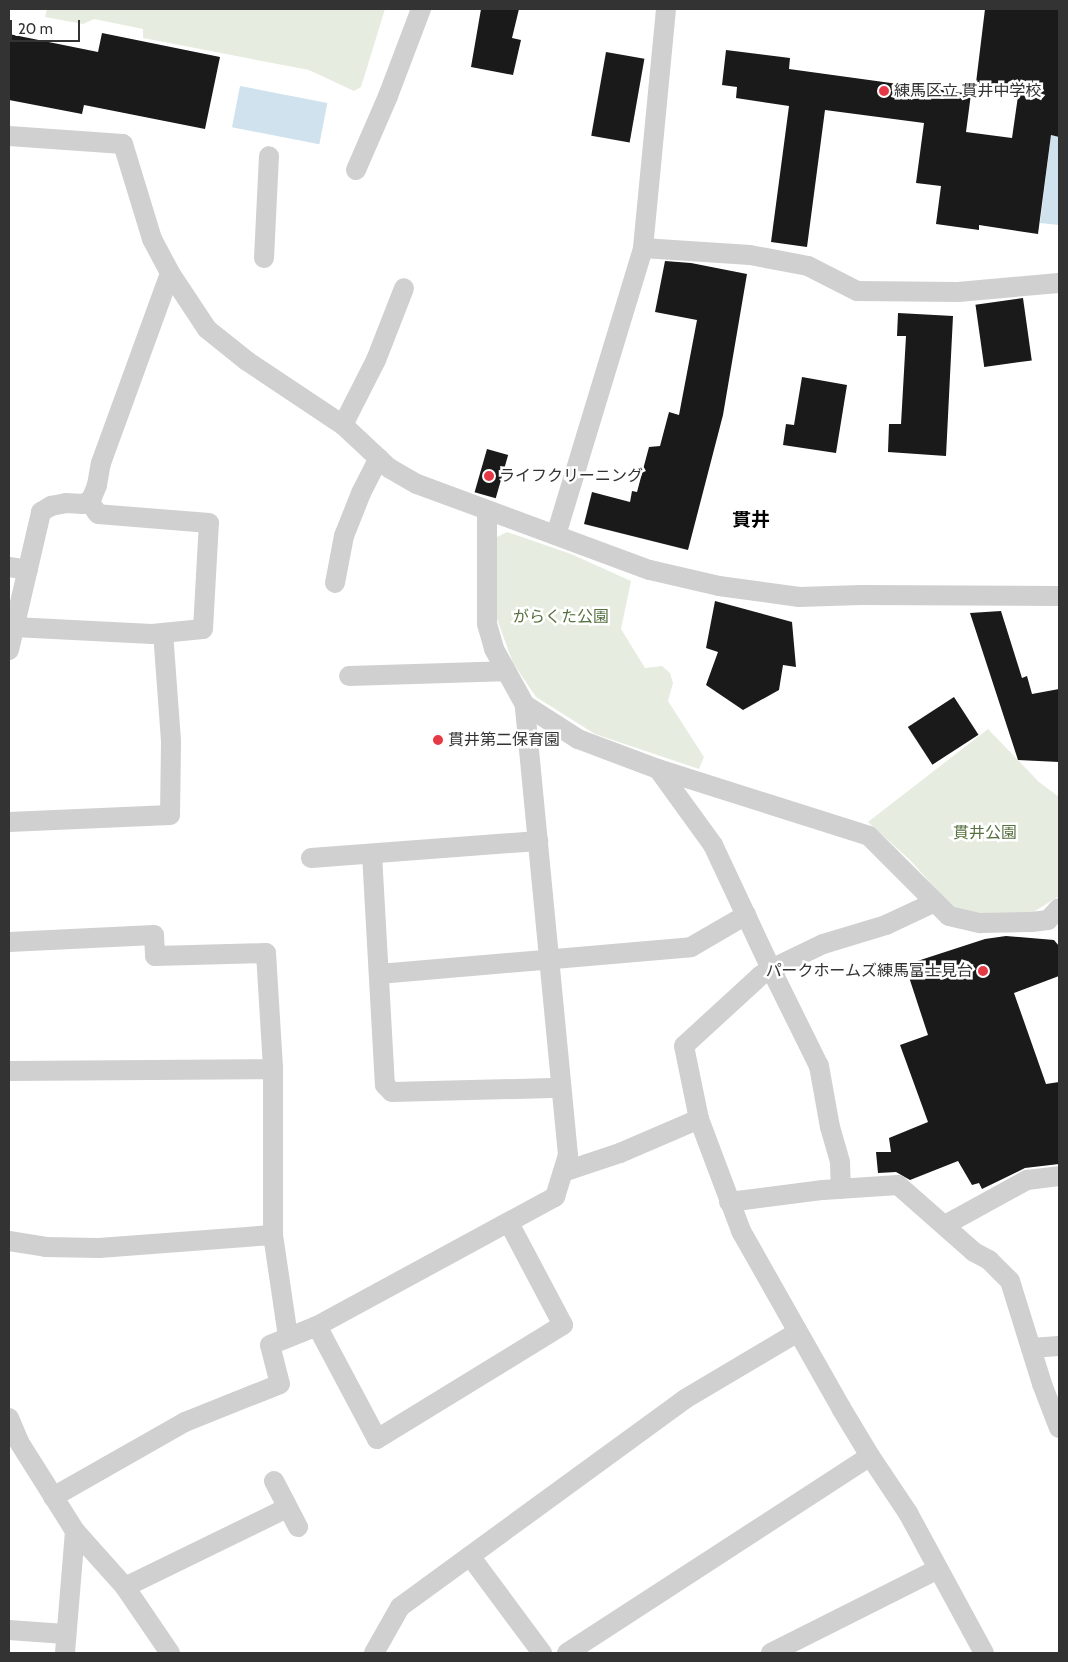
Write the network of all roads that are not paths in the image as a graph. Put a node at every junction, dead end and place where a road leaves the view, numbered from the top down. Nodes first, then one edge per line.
1 (421, 9) edge
2 (666, 9) edge
3 (9, 136) edge
4 (269, 156) dead end
5 (356, 170) dead end
6 (644, 248) junction
7 (264, 258) dead end
8 (170, 273) junction
9 (1059, 283) edge
10 (404, 288) dead end
11 (343, 425) junction
12 (379, 458) junction
13 (89, 501) junction
14 (487, 511) junction
15 (556, 535) junction
16 (18, 569) edge
17 (335, 583) dead end
18 (1055, 600) edge
19 (14, 627) junction
20 (163, 633) junction
21 (9, 650) edge
22 (504, 671) junction
23 (349, 676) dead end
24 (525, 705) junction
25 (658, 769) junction
26 (9, 822) edge
27 (538, 841) junction
28 (372, 854) junction
29 (310, 858) dead end
30 (935, 902) junction
31 (746, 915) junction
32 (1056, 919) edge
33 (9, 942) edge
34 (549, 958) junction
35 (771, 969) junction
36 (379, 974) junction
37 (273, 1069) junction
38 (9, 1071) edge
39 (561, 1088) junction
40 (699, 1119) junction
41 (563, 1172) junction
42 (1059, 1176) edge
43 (841, 1189) junction
44 (729, 1202) junction
45 (508, 1223) junction
46 (945, 1225) junction
47 (273, 1235) junction
48 (9, 1241) edge
49 (317, 1326) junction
50 (798, 1332) junction
51 (288, 1337) junction
52 (1059, 1346) edge
53 (1031, 1348) junction
54 (9, 1418) edge
55 (1059, 1428) edge
56 (14, 1444) edge
57 (870, 1456) junction
58 (274, 1481) dead end
59 (53, 1497) junction
60 (286, 1508) junction
61 (298, 1527) dead end
62 (75, 1531) junction
63 (470, 1556) junction
64 (938, 1568) junction
65 (125, 1588) junction
66 (9, 1630) edge
67 (65, 1644) edge
68 (170, 1653) edge
69 (374, 1653) edge
70 (542, 1653) edge
71 (567, 1653) edge
72 (771, 1653) edge
73 (984, 1653) edge

1 - 5 street
2 - 6 street
3 - 8 street
4 - 7 street
6 - 9 street
6 - 15 street
8 - 11 street
8 - 13 street
10 - 11 street
11 - 12 street
12 - 14 street
12 - 17 street
13 - 16 street
13 - 20 street
14 - 15 street
14 - 22 street
15 - 18 street
16 - 19 street
19 - 20 street
19 - 21 street
20 - 26 street
22 - 23 street
22 - 24 street
24 - 25 street
24 - 27 street
25 - 30 street
25 - 31 street
27 - 28 street
27 - 34 street
28 - 29 street
28 - 36 street
30 - 32 street
30 - 35 street
31 - 34 street
31 - 35 street
33 - 37 street
34 - 36 street
34 - 39 street
35 - 40 street
35 - 43 street
36 - 39 street
37 - 38 street
37 - 47 street
39 - 41 street
40 - 41 street
40 - 44 street
41 - 45 street
42 - 46 street
43 - 44 street
43 - 46 street
44 - 50 street
45 - 49 street
45 - 49 street
46 - 53 street
47 - 48 street
47 - 51 street
49 - 51 street
50 - 57 street
50 - 63 street
51 - 59 street
52 - 53 street
53 - 55 street
54 - 56 street
56 - 59 street
57 - 64 street
57 - 71 street
58 - 60 street
59 - 62 street
60 - 61 street
60 - 65 street
62 - 65 street
62 - 67 street
63 - 69 street
63 - 70 street
64 - 72 street
64 - 73 street
65 - 68 street
66 - 67 street

